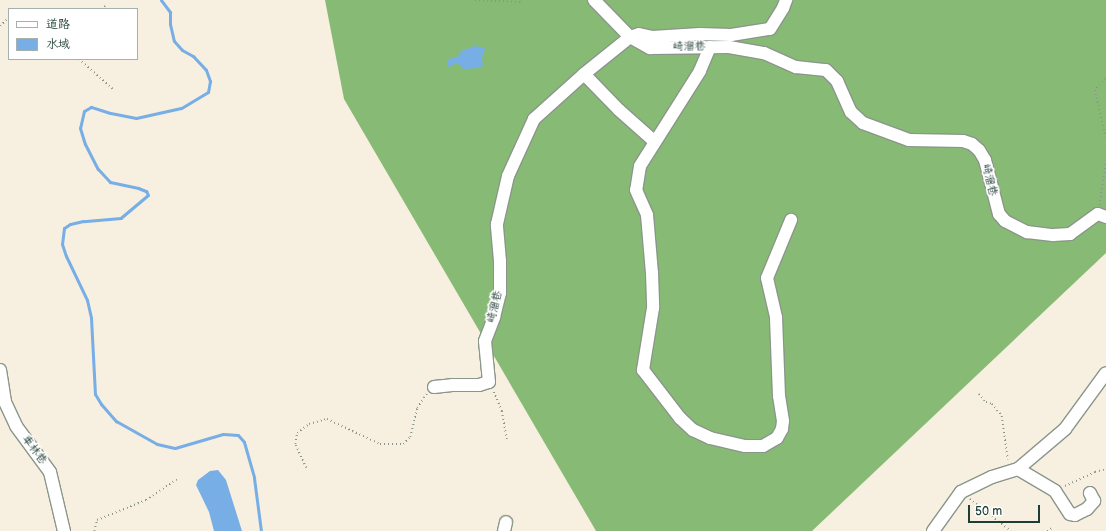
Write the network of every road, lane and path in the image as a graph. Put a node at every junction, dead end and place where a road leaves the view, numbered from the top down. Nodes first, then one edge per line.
1 (475, 0) edge
2 (522, 0) edge
3 (594, 0) edge
4 (786, 0) edge
5 (105, 6) dead end
6 (102, 8) edge
7 (8, 18) edge
8 (0, 26) edge
9 (630, 37) junction
10 (710, 47) junction
11 (80, 60) edge
12 (584, 74) junction
13 (1106, 79) edge
14 (113, 89) dead end
15 (1106, 138) edge
16 (654, 141) junction
17 (1106, 161) edge
18 (1102, 216) edge
19 (791, 220) dead end
20 (0, 370) edge
21 (1106, 373) edge
22 (489, 382) junction
23 (434, 387) joint
24 (979, 394) dead end
25 (507, 440) dead end
26 (306, 468) dead end
27 (1106, 469) edge
28 (1013, 471) junction
29 (177, 479) dead end
30 (1055, 491) junction
31 (961, 492) junction
32 (1090, 493) dead end
33 (1052, 528) dead end
34 (64, 531) edge
35 (94, 531) edge
36 (933, 531) edge
37 (1011, 531) edge
38 (1047, 531) edge

1 - 2 path
3 - 9 street
4 - 9 street
5 - 6 path
7 - 8 path
9 - 10 street, 崎溜巷
9 - 12 street, 崎溜巷
10 - 16 street
10 - 18 street, 崎溜巷
11 - 14 path
12 - 16 street
12 - 22 street, 崎溜巷
13 - 15 path
16 - 19 street
17 - 18 path
20 - 34 street, 車林巷
21 - 28 street
22 - 23 street
22 - 25 path
23 - 26 path
24 - 28 path
27 - 30 path
28 - 30 street
28 - 31 street
29 - 35 path
30 - 32 street
31 - 36 street
31 - 37 path
33 - 38 path

